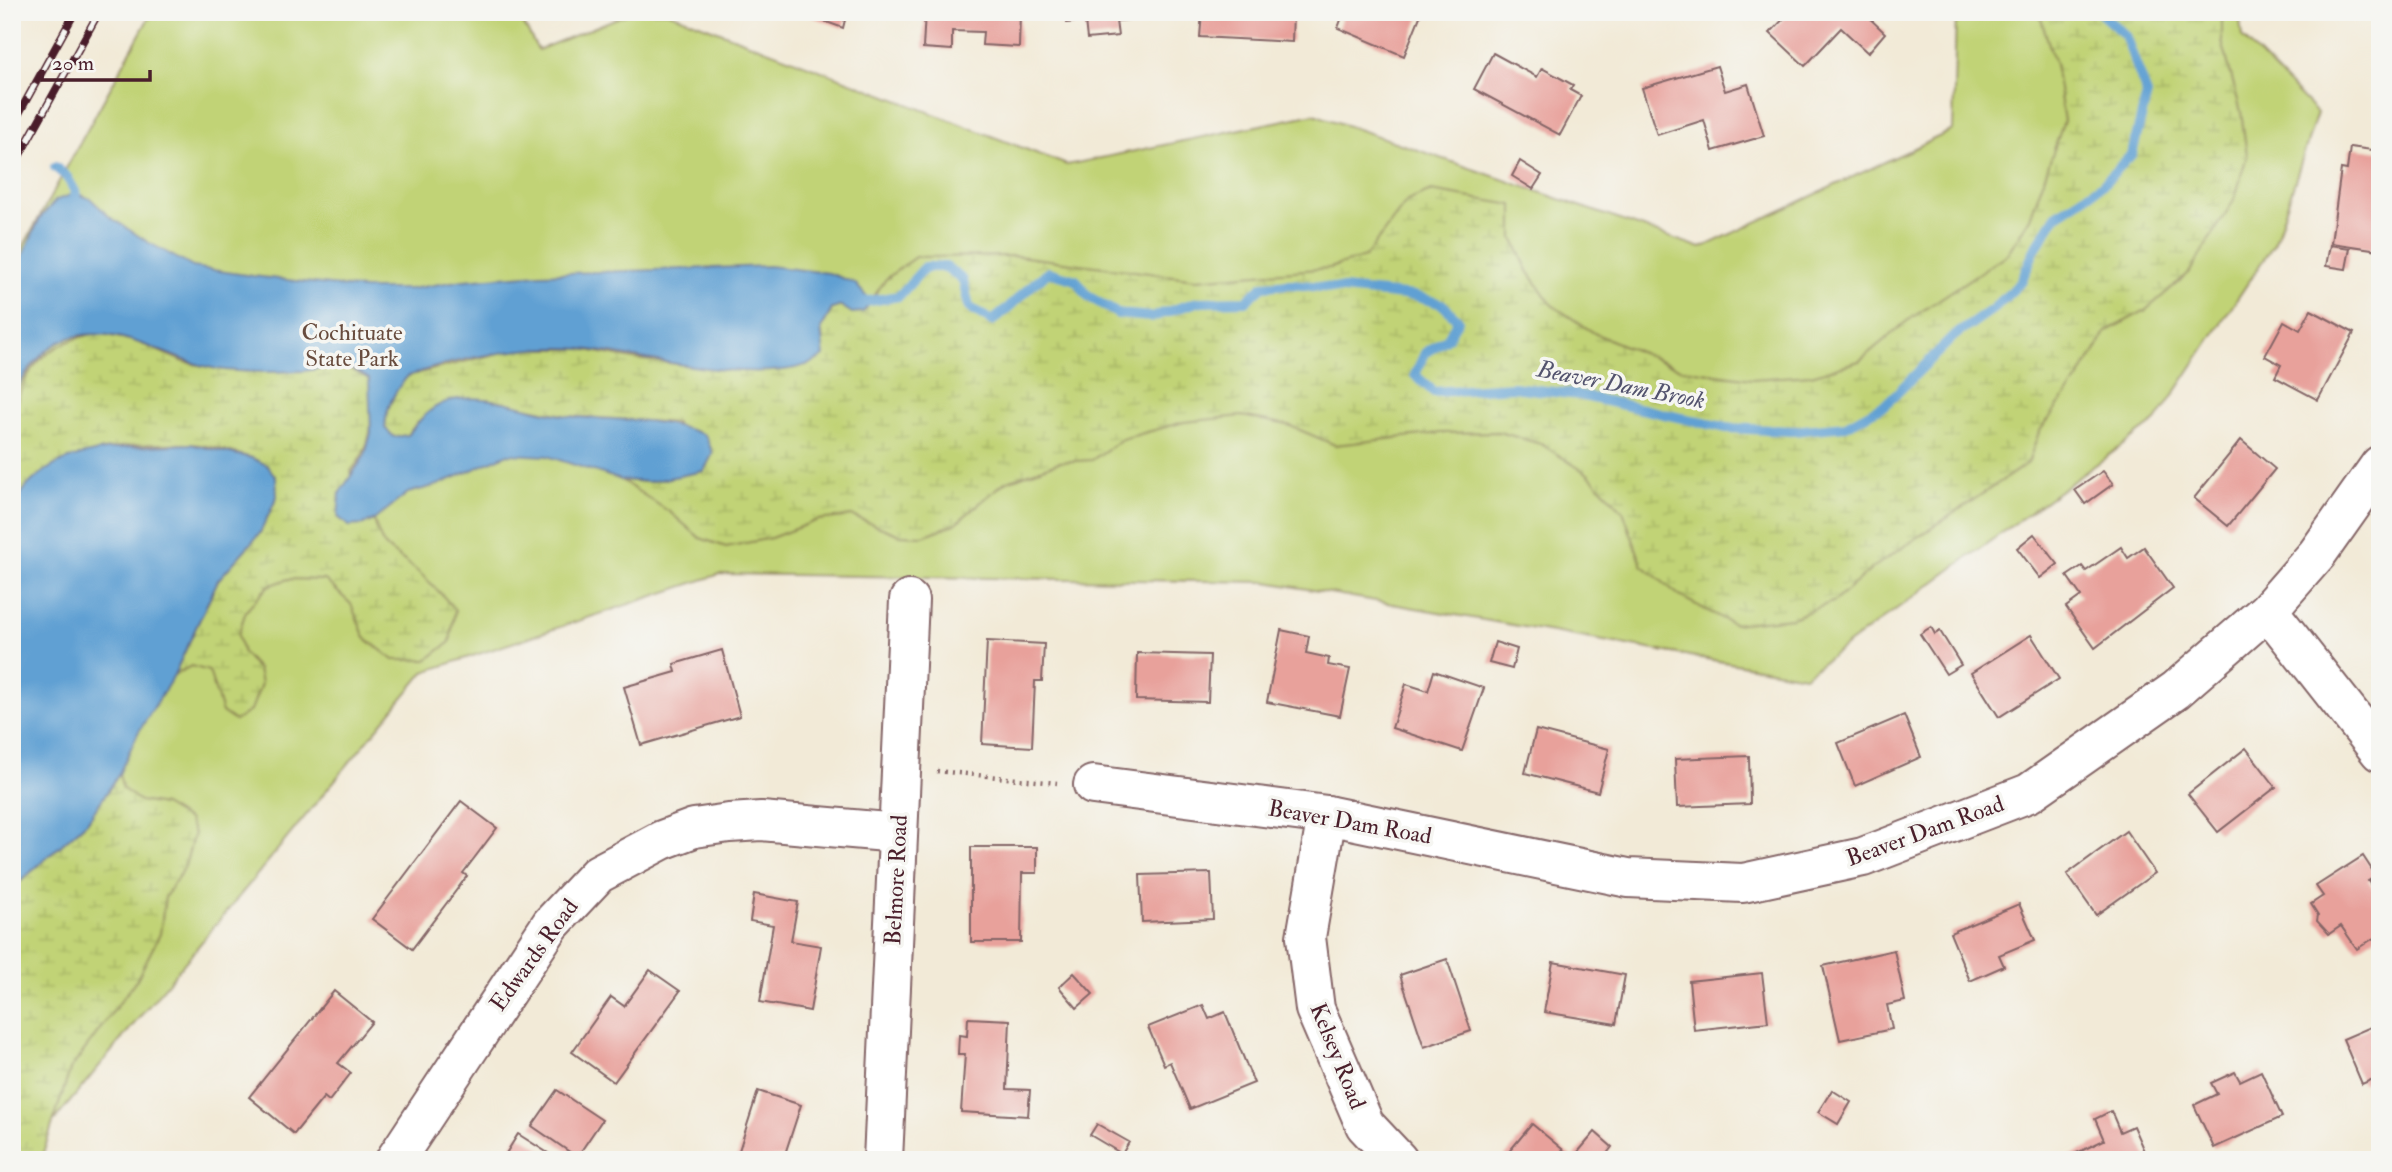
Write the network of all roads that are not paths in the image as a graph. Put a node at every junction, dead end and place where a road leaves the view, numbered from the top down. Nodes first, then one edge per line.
1 (2380, 465) edge
2 (909, 600) dead end
3 (2267, 610) junction
4 (2380, 752) edge
5 (1102, 786) road end
6 (1327, 815) junction
7 (898, 833) junction
8 (395, 1160) edge
9 (883, 1160) edge
10 (1398, 1160) edge

1 - 3 street, Beaver Dam Road
2 - 7 street, Belmore Road
3 - 4 street
3 - 6 street, Beaver Dam Road
5 - 6 street, Beaver Dam Road
6 - 10 street, Kelsey Road
7 - 8 street, Edwards Road
7 - 9 street, Belmore Road

